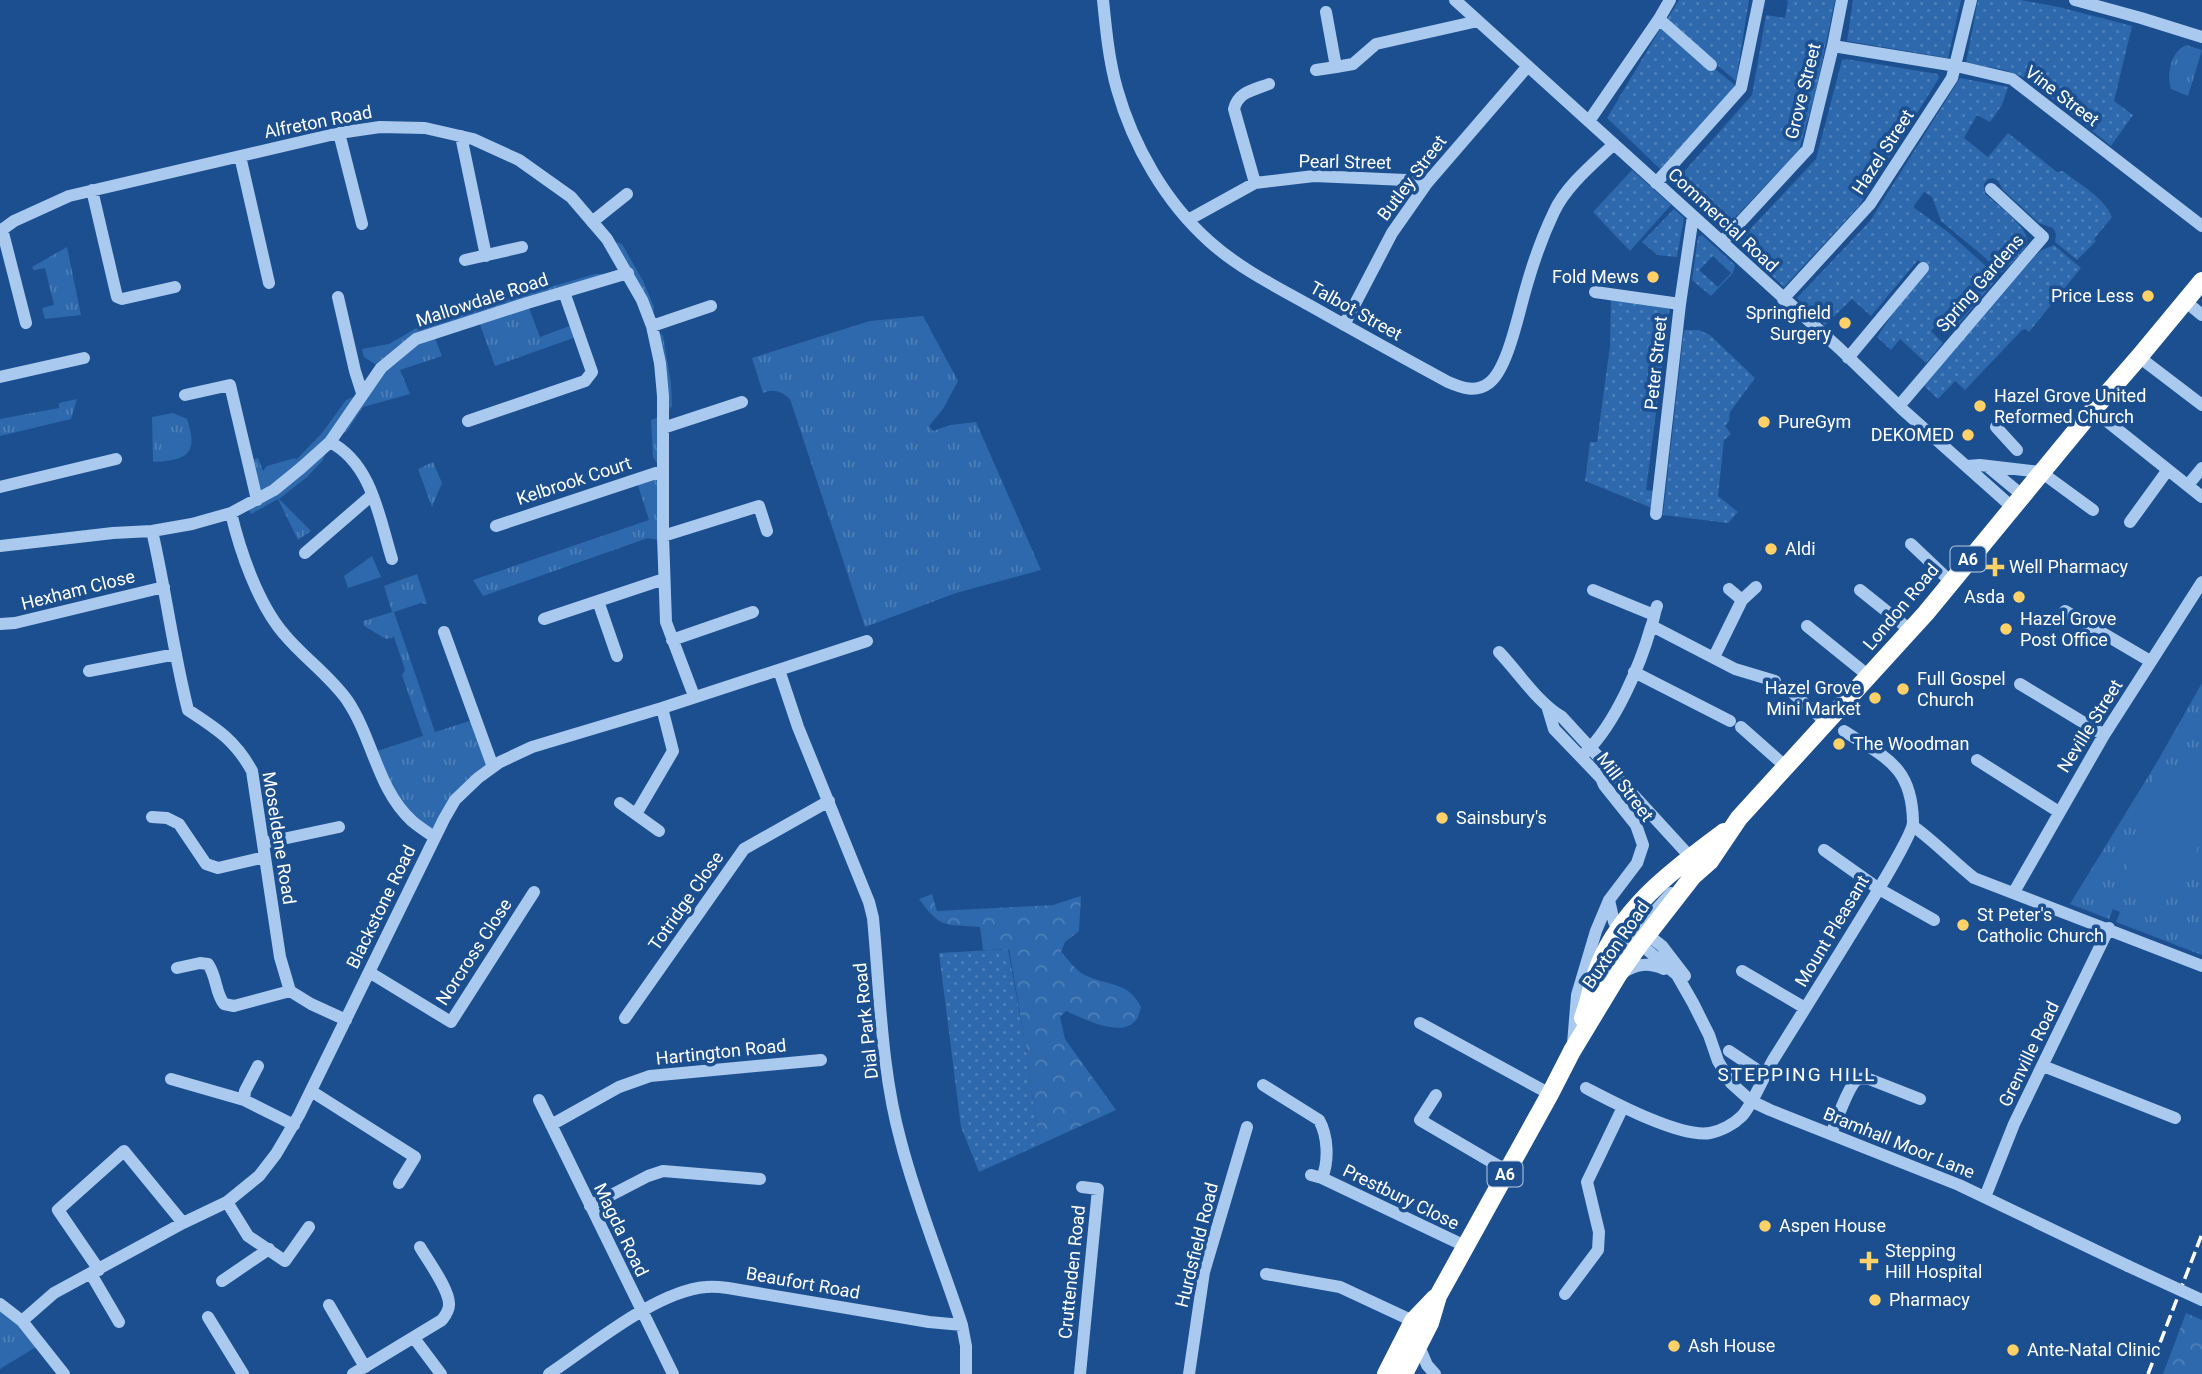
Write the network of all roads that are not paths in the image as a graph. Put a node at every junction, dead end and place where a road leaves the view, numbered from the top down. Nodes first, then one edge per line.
1 (1103, 0) edge
2 (1455, 0) edge
3 (1670, 0) edge
4 (1759, 0) edge
5 (1842, 0) edge
6 (1972, 0) edge
7 (2075, 0) edge
8 (1326, 12) dead end
9 (1659, 19) junction
10 (1478, 21) junction
11 (2202, 37) edge
12 (1833, 46) junction
13 (1711, 65) dead end
14 (1528, 66) junction
15 (1956, 66) junction
16 (1336, 67) junction
17 (1315, 69) dead end
18 (1269, 84) dead end
19 (1589, 121) junction
20 (339, 133) junction
21 (461, 136) junction
22 (1614, 144) junction
23 (240, 156) junction
24 (1255, 183) junction
25 (1427, 183) junction
26 (1656, 183) junction
27 (1991, 189) dead end
28 (92, 190) junction
29 (627, 194) dead end
30 (1693, 216) junction
31 (1188, 220) junction
32 (592, 222) junction
33 (362, 224) dead end
34 (2202, 226) edge
35 (1, 230) edge
36 (1722, 242) junction
37 (522, 247) dead end
38 (486, 256) junction
39 (465, 260) dead end
40 (1923, 268) dead end
41 (628, 273) junction
42 (2202, 281) edge
43 (269, 283) dead end
44 (175, 287) dead end
45 (564, 292) junction
46 (1595, 292) dead end
47 (338, 297) dead end
48 (1783, 299) junction
49 (2185, 301) junction
50 (1680, 304) junction
51 (711, 306) dead end
52 (2202, 315) edge
53 (26, 323) dead end
54 (1344, 325) junction
55 (652, 326) junction
56 (2139, 357) junction
57 (84, 358) dead end
58 (1849, 358) junction
59 (0, 377) edge
60 (362, 393) junction
61 (185, 396) dead end
62 (742, 402) dead end
63 (2202, 404) edge
64 (1899, 406) junction
65 (2093, 410) junction
66 (468, 421) dead end
67 (1996, 427) dead end
68 (663, 428) junction
69 (330, 442) junction
70 (2017, 450) dead end
71 (116, 459) dead end
72 (1967, 466) junction
73 (1986, 466) junction
74 (2202, 468) edge
75 (662, 471) junction
76 (2167, 471) junction
77 (2041, 472) junction
78 (2188, 485) junction
79 (0, 487) edge
80 (372, 495) junction
81 (2202, 497) edge
82 (257, 500) junction
83 (2017, 501) junction
84 (2093, 510) dead end
85 (231, 513) junction
86 (1657, 514) dead end
87 (2130, 522) dead end
88 (496, 526) dead end
89 (152, 531) junction
90 (767, 531) dead end
91 (663, 536) junction
92 (1911, 544) dead end
93 (0, 546) edge
94 (305, 553) dead end
95 (391, 559) dead end
96 (664, 579) junction
97 (1950, 581) junction
98 (2202, 582) edge
99 (164, 587) junction
100 (1756, 587) dead end
101 (1729, 589) dead end
102 (1592, 590) dead end
103 (1860, 590) dead end
104 (1742, 600) junction
105 (597, 601) junction
106 (2066, 611) dead end
107 (753, 612) dead end
108 (1654, 616) junction
109 (544, 619) dead end
110 (0, 624) edge
111 (1807, 626) dead end
112 (1910, 630) junction
113 (444, 632) dead end
114 (672, 640) junction
115 (867, 640) dead end
116 (1499, 652) dead end
117 (176, 654) junction
118 (617, 656) dead end
119 (1714, 657) junction
120 (2150, 661) junction
121 (779, 670) junction
122 (89, 671) dead end
123 (1634, 672) junction
124 (1870, 677) junction
125 (2020, 684) dead end
126 (694, 696) junction
127 (662, 708) junction
128 (1827, 723) junction
129 (1844, 731) dead end
130 (2104, 734) junction
131 (1586, 753) junction
132 (1977, 760) dead end
133 (1785, 766) junction
134 (493, 767) junction
135 (829, 801) junction
136 (620, 803) dead end
137 (2059, 812) junction
138 (636, 814) junction
139 (152, 817) dead end
140 (1913, 826) junction
141 (339, 827) dead end
142 (659, 831) dead end
143 (434, 837) junction
144 (264, 843) junction
145 (1824, 850) dead end
146 (265, 857) junction
147 (1695, 867) junction
148 (1879, 889) junction
149 (534, 892) dead end
150 (2014, 892) junction
151 (1609, 900) junction
152 (1934, 920) dead end
153 (2109, 929) junction
154 (1635, 936) junction
155 (2202, 966) edge
156 (177, 968) dead end
157 (1742, 971) dead end
158 (369, 972) junction
159 (1618, 975) junction
160 (1677, 975) junction
161 (290, 992) junction
162 (1693, 1003) junction
163 (1805, 1008) junction
164 (625, 1018) dead end
165 (346, 1020) junction
166 (1420, 1023) dead end
167 (1572, 1051) junction
168 (1729, 1051) dead end
169 (822, 1060) dead end
170 (258, 1066) dead end
171 (2043, 1066) junction
172 (1765, 1074) junction
173 (171, 1079) dead end
174 (1263, 1085) dead end
175 (1586, 1088) dead end
176 (311, 1091) junction
177 (1550, 1094) junction
178 (1436, 1095) dead end
179 (1920, 1099) dead end
180 (244, 1100) junction
181 (539, 1100) dead end
182 (1751, 1101) junction
183 (1623, 1107) junction
184 (2175, 1118) dead end
185 (293, 1125) junction
186 (551, 1125) junction
187 (1247, 1127) dead end
188 (1831, 1134) junction
189 (1507, 1171) junction
190 (760, 1179) dead end
191 (399, 1183) dead end
192 (1082, 1187) dead end
193 (1984, 1197) junction
194 (227, 1202) junction
195 (590, 1206) junction
196 (183, 1223) junction
197 (309, 1227) dead end
198 (421, 1247) dead end
199 (1465, 1247) junction
200 (269, 1249) junction
201 (95, 1272) junction
202 (1266, 1274) dead end
203 (222, 1281) dead end
204 (1565, 1294) dead end
205 (1438, 1296) junction
206 (2202, 1300) edge
207 (0, 1304) edge
208 (329, 1305) dead end
209 (642, 1311) junction
210 (208, 1317) dead end
211 (22, 1321) junction
212 (1413, 1321) junction
213 (119, 1322) dead end
214 (962, 1325) junction
215 (414, 1338) junction
216 (1419, 1346) junction
217 (365, 1367) junction
218 (64, 1374) edge
219 (243, 1374) edge
220 (353, 1374) edge
221 (441, 1374) edge
222 (549, 1374) edge
223 (673, 1374) edge
224 (966, 1374) edge
225 (1080, 1374) edge
226 (1189, 1374) edge
227 (1386, 1374) edge
228 (1404, 1374) edge
229 (1435, 1374) edge

1 - 31 street, Talbot Street
2 - 10 street, Commercial Road
3 - 9 street
4 - 26 street
5 - 12 street, Grove Street
6 - 15 street, Hazel Street
7 - 11 street
8 - 16 street
9 - 13 street
9 - 19 street
10 - 14 street, Commercial Road
10 - 16 street
12 - 15 street, Vine Street
12 - 36 street, Grove Street
14 - 19 street, Commercial Road
14 - 25 street, Butley Street
15 - 34 street, Vine Street
15 - 48 street, Hazel Street
16 - 17 street
18 - 24 street
19 - 22 street, Commercial Road
20 - 21 street, Alfreton Road
20 - 23 street, Alfreton Road
20 - 33 street
21 - 32 street, Alfreton Road
21 - 38 street
22 - 26 street, Commercial Road
22 - 54 street, Talbot Street
23 - 28 street, Alfreton Road
23 - 43 street
24 - 25 street, Pearl Street
24 - 31 street, Pearl Street
25 - 54 street, Butley Street
26 - 30 street, Commercial Road
27 - 64 street, Spring Gardens
28 - 35 street, Alfreton Road
28 - 44 street
29 - 32 street
30 - 36 street, Commercial Road
30 - 50 street, Peter Street
31 - 54 street, Talbot Street
32 - 41 street, Alfreton Road
35 - 53 street
36 - 48 street, Commercial Road
37 - 38 street
38 - 39 street
40 - 58 street
41 - 45 street, Mallowdale Road
41 - 55 street, Alfreton Road
42 - 49 highway, London Road / A6
45 - 60 street, Mallowdale Road
45 - 66 street
46 - 50 street
47 - 60 street
48 - 58 street, Commercial Road
49 - 52 street
49 - 56 highway, London Road / A6
50 - 86 street, Peter Street
51 - 55 street
55 - 68 street, Alfreton Road
56 - 63 street
56 - 65 highway, London Road / A6
57 - 59 street
58 - 64 street, Commercial Road
60 - 69 street, Mallowdale Road
61 - 82 street
62 - 68 street
64 - 72 street, Commercial Road
65 - 76 street
65 - 77 highway, London Road / A6
67 - 70 street
68 - 75 street, Alfreton Road
69 - 80 street
69 - 82 street, Mallowdale Road
71 - 79 street
72 - 73 street
72 - 83 street, Commercial Road
73 - 77 street
73 - 83 street
74 - 78 street
75 - 88 street, Kelbrook Court
75 - 91 street, Alfreton Road
76 - 78 street
76 - 87 street
77 - 83 highway, London Road / A6
77 - 84 street
78 - 81 street
80 - 94 street
80 - 95 street
82 - 85 street, Mallowdale Road
83 - 97 highway, London Road / A6
85 - 89 street, Mallowdale Road
85 - 143 street
89 - 93 street, Mallowdale Road
89 - 99 street, Moseldene Road
90 - 91 street
91 - 96 street, Alfreton Road
92 - 97 street
96 - 105 street
96 - 114 street, Alfreton Road
97 - 112 highway, London Road / A6
98 - 120 street, Neville Street
99 - 110 street, Hexham Close
99 - 117 street, Moseldene Road
100 - 104 street
101 - 104 street
102 - 108 street
103 - 112 street
104 - 119 street
105 - 109 street
105 - 118 street
106 - 120 street
107 - 114 street
108 - 119 street
108 - 123 street
111 - 124 street
112 - 124 highway, London Road / A6
113 - 134 street
114 - 126 street, Alfreton Road
115 - 121 street, Blackstone Road
116 - 131 street, Mill Street
117 - 122 street
117 - 144 street, Moseldene Road
119 - 128 street
120 - 130 street, Neville Street
121 - 126 street, Blackstone Road
121 - 135 street, Dial Park Road
123 - 131 street
123 - 133 street
124 - 128 highway, London Road / A6
125 - 130 street
126 - 127 street, Blackstone Road
127 - 134 street, Blackstone Road
127 - 138 street
128 - 133 highway, London Road / A6
129 - 140 street
130 - 137 street, Neville Street
131 - 147 street, Mill Street
131 - 151 street, Mill Street
132 - 137 street
133 - 147 highway, London Road / A6
134 - 143 street, Blackstone Road
135 - 164 street, Totridge Close
135 - 214 street, Dial Park Road
136 - 138 street
137 - 150 street, Neville Street
138 - 142 street
139 - 146 street
140 - 148 street, Mount Pleasant
140 - 150 street
141 - 144 street
143 - 158 street, Blackstone Road
144 - 146 street, Moseldene Road
145 - 148 street
146 - 161 street, Moseldene Road
147 - 154 highway, Buxton Road / A6
147 - 154 highway, Buxton Road / A6
148 - 152 street
148 - 163 street, Mount Pleasant
149 - 158 street, Norcross Close
150 - 153 street
151 - 154 street
151 - 167 street, Mill Street
153 - 155 street
153 - 171 street, Grenville Road
154 - 159 highway, Buxton Road / A6
154 - 160 street
154 - 162 street
154 - 167 highway, Buxton Road / A6
156 - 161 street
157 - 163 street
158 - 165 street, Blackstone Road
159 - 160 street
159 - 167 highway, Buxton Road / A6
160 - 162 street
161 - 165 street
162 - 182 street
163 - 172 street, Mount Pleasant
165 - 176 street, Blackstone Road
166 - 177 street
167 - 177 highway, Buxton Road / A6
168 - 172 street
169 - 186 street, Hartington Road
170 - 180 street
171 - 184 street
171 - 193 street, Grenville Road
172 - 182 street, Mount Pleasant
173 - 180 street
174 - 199 street, Prestbury Close
175 - 183 street
176 - 185 street, Blackstone Road
176 - 191 street
177 - 189 highway, Buxton Road / A6
178 - 189 street
179 - 188 street
180 - 185 street
181 - 186 street, Magda Road
182 - 183 street
182 - 188 street, Bramhall Moor Lane
183 - 204 street
185 - 194 street, Blackstone Road
186 - 195 street, Magda Road
187 - 226 street, Hurdsfield Road
188 - 193 street, Bramhall Moor Lane
189 - 199 highway, Buxton Road / A6
190 - 195 street
192 - 225 street, Cruttenden Road
193 - 206 street, Bramhall Moor Lane, bridge
194 - 196 street, Blackstone Road
194 - 200 street
195 - 209 street, Magda Road
196 - 201 street, Blackstone Road
196 - 201 street
197 - 200 street
198 - 215 street
199 - 205 highway, Buxton Road / A6
200 - 203 street
201 - 211 street, Blackstone Road
201 - 213 street
202 - 212 street
205 - 212 highway, Buxton Road / A6
205 - 216 highway, Buxton Road / A6
207 - 211 street
208 - 217 street
209 - 214 street, Beaufort Road
209 - 222 street, Beaufort Road
209 - 223 street, Magda Road
210 - 219 street
211 - 218 street
212 - 227 highway, Buxton Road / A6
214 - 224 street, Dial Park Road
215 - 217 street
215 - 221 street
216 - 228 highway, Buxton Road / A6
216 - 229 street
217 - 220 street

